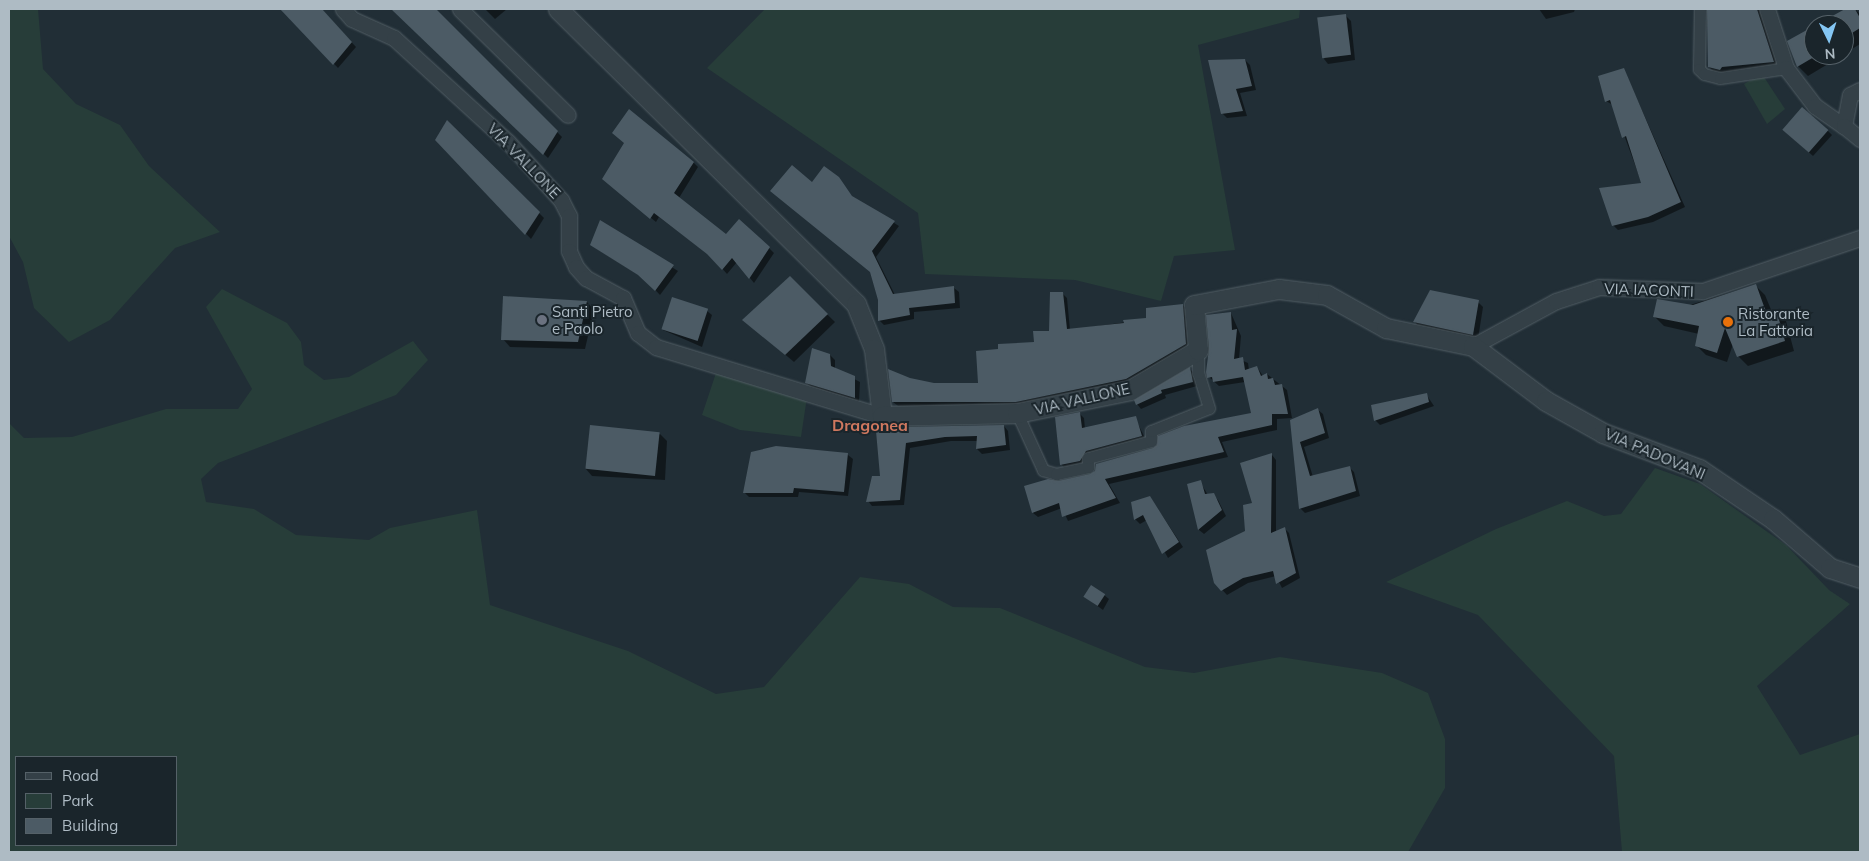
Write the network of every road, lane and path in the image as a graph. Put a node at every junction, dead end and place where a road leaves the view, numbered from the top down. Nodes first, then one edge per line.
1 (343, 9) edge
2 (460, 9) edge
3 (558, 9) edge
4 (1700, 9) edge
5 (1767, 9) edge
6 (1786, 68) junction
7 (1860, 90) edge
8 (568, 115) dead end
9 (1844, 126) junction
10 (1860, 139) edge
11 (1860, 238) edge
12 (1473, 346) junction
13 (1198, 350) junction
14 (1017, 413) junction
15 (882, 416) junction
16 (1860, 578) edge

1 - 15 street, VIA VALLONE
2 - 8 street
3 - 15 street
4 - 6 street
5 - 6 street
6 - 9 street
7 - 9 street
9 - 10 street
11 - 12 street, VIA IACONTI
12 - 13 street, VIA VALLONE
12 - 16 street, VIA PADOVANI
13 - 14 street, VIA VALLONE
13 - 14 street, VIA VALLONE
14 - 15 street, VIA VALLONE

